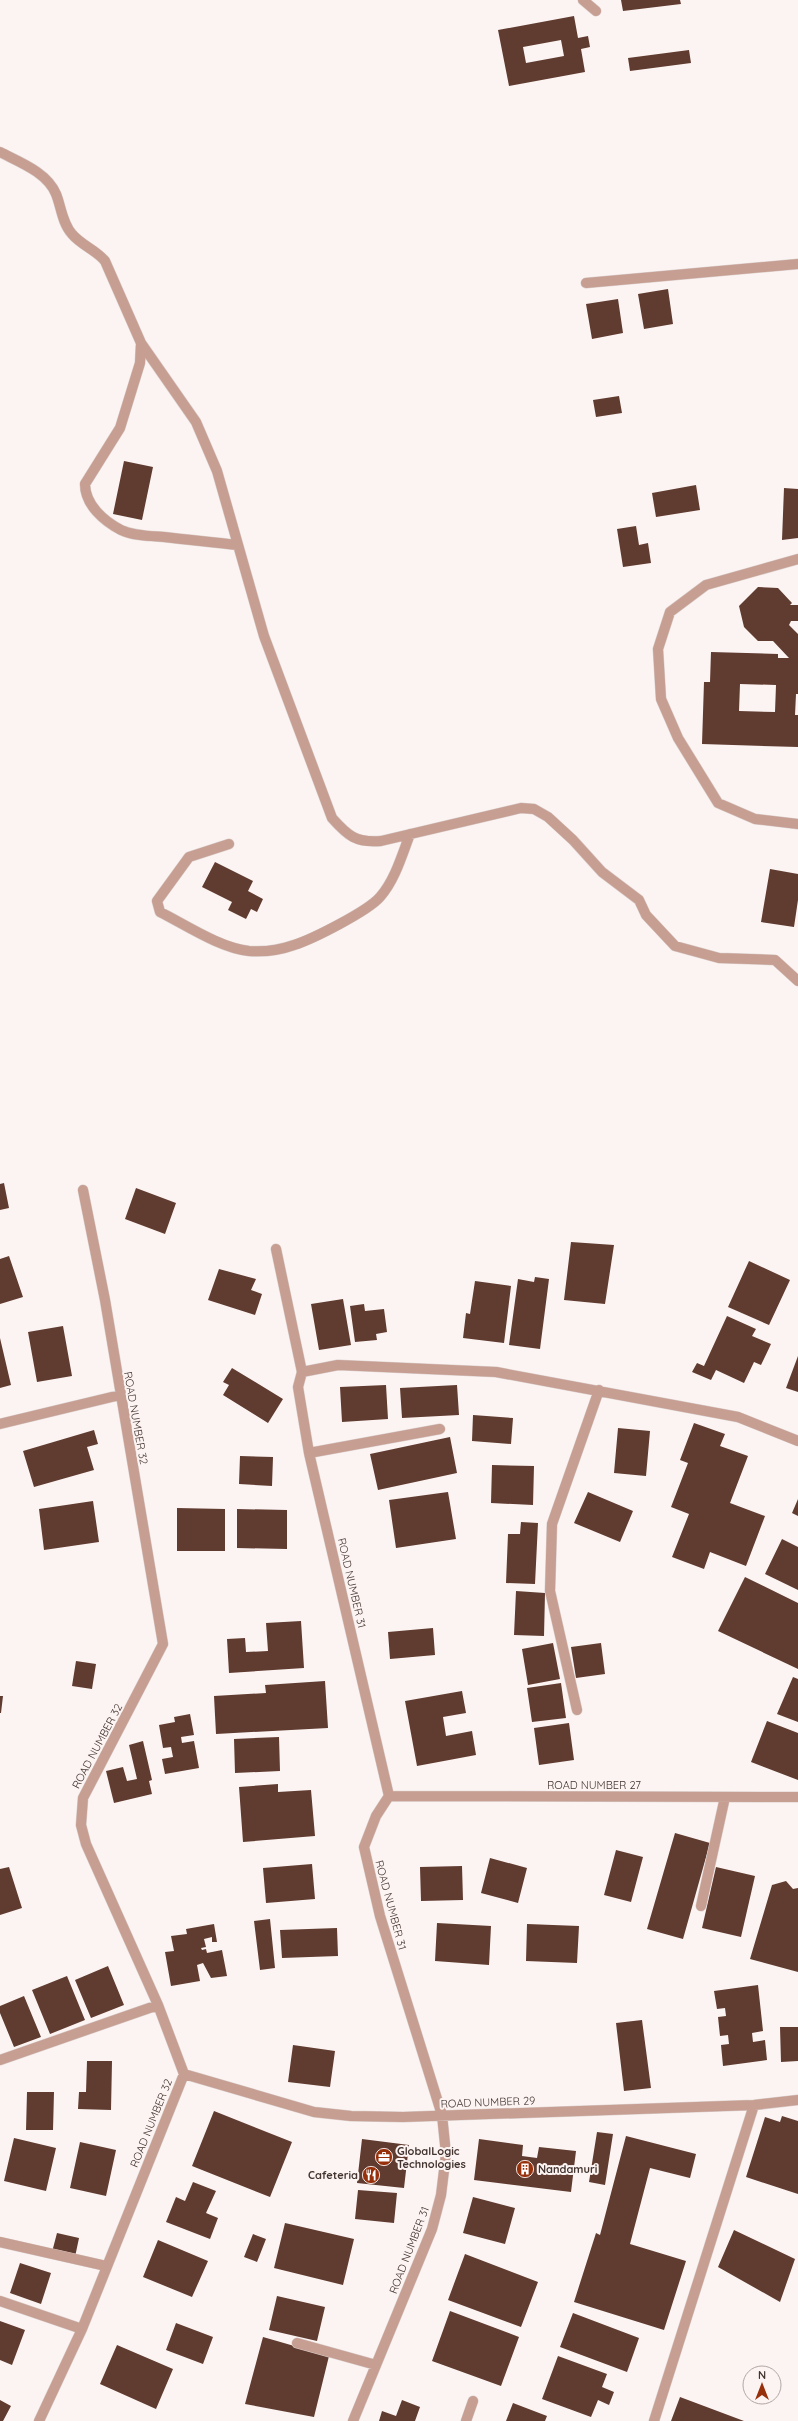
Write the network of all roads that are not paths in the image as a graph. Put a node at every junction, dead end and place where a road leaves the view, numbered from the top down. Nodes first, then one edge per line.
1 (583, 0) edge
2 (596, 11) dead end
3 (0, 152) edge
4 (798, 264) edge
5 (586, 283) dead end
6 (142, 343) junction
7 (237, 545) junction
8 (798, 559) edge
9 (798, 824) edge
10 (410, 834) junction
11 (228, 844) dead end
12 (798, 980) edge
13 (83, 1190) dead end
14 (276, 1249) dead end
15 (302, 1372) junction
16 (599, 1390) junction
17 (120, 1395) junction
18 (0, 1424) edge
19 (440, 1429) dead end
20 (798, 1441) edge
21 (309, 1453) junction
22 (577, 1710) dead end
23 (389, 1796) junction
24 (724, 1797) junction
25 (798, 1797) edge
26 (701, 1906) dead end
27 (158, 2005) junction
28 (0, 2060) edge
29 (184, 2074) junction
30 (798, 2100) edge
31 (754, 2104) junction
32 (442, 2115) junction
33 (0, 2242) edge
34 (106, 2266) junction
35 (0, 2301) edge
36 (82, 2329) junction
37 (297, 2343) dead end
38 (376, 2365) junction
39 (473, 2401) dead end
40 (39, 2421) edge
41 (353, 2421) edge
42 (466, 2421) edge
43 (654, 2421) edge

1 - 2 street
3 - 6 street
4 - 5 street
6 - 7 street
6 - 7 street
7 - 10 street
8 - 9 street
10 - 11 street
10 - 12 street
13 - 17 street, ROAD NUMBER 32
14 - 15 street
15 - 16 street
15 - 21 street, ROAD NUMBER 31
16 - 20 street
16 - 22 street
17 - 18 street
17 - 27 street, ROAD NUMBER 32
19 - 21 street
21 - 23 street, ROAD NUMBER 31
23 - 24 street, ROAD NUMBER 27
23 - 32 street, ROAD NUMBER 31
24 - 25 street, ROAD NUMBER 27
24 - 26 street
27 - 28 street
27 - 29 street, ROAD NUMBER 32
29 - 32 street, ROAD NUMBER 29
29 - 34 street, ROAD NUMBER 32
30 - 31 street, ROAD NUMBER 29
31 - 32 street, ROAD NUMBER 29
31 - 43 street
32 - 38 street, ROAD NUMBER 31
33 - 34 street
34 - 36 street, ROAD NUMBER 32
35 - 36 street
36 - 40 street, ROAD NUMBER 32
37 - 38 street
38 - 41 street, ROAD NUMBER 31
39 - 42 street

